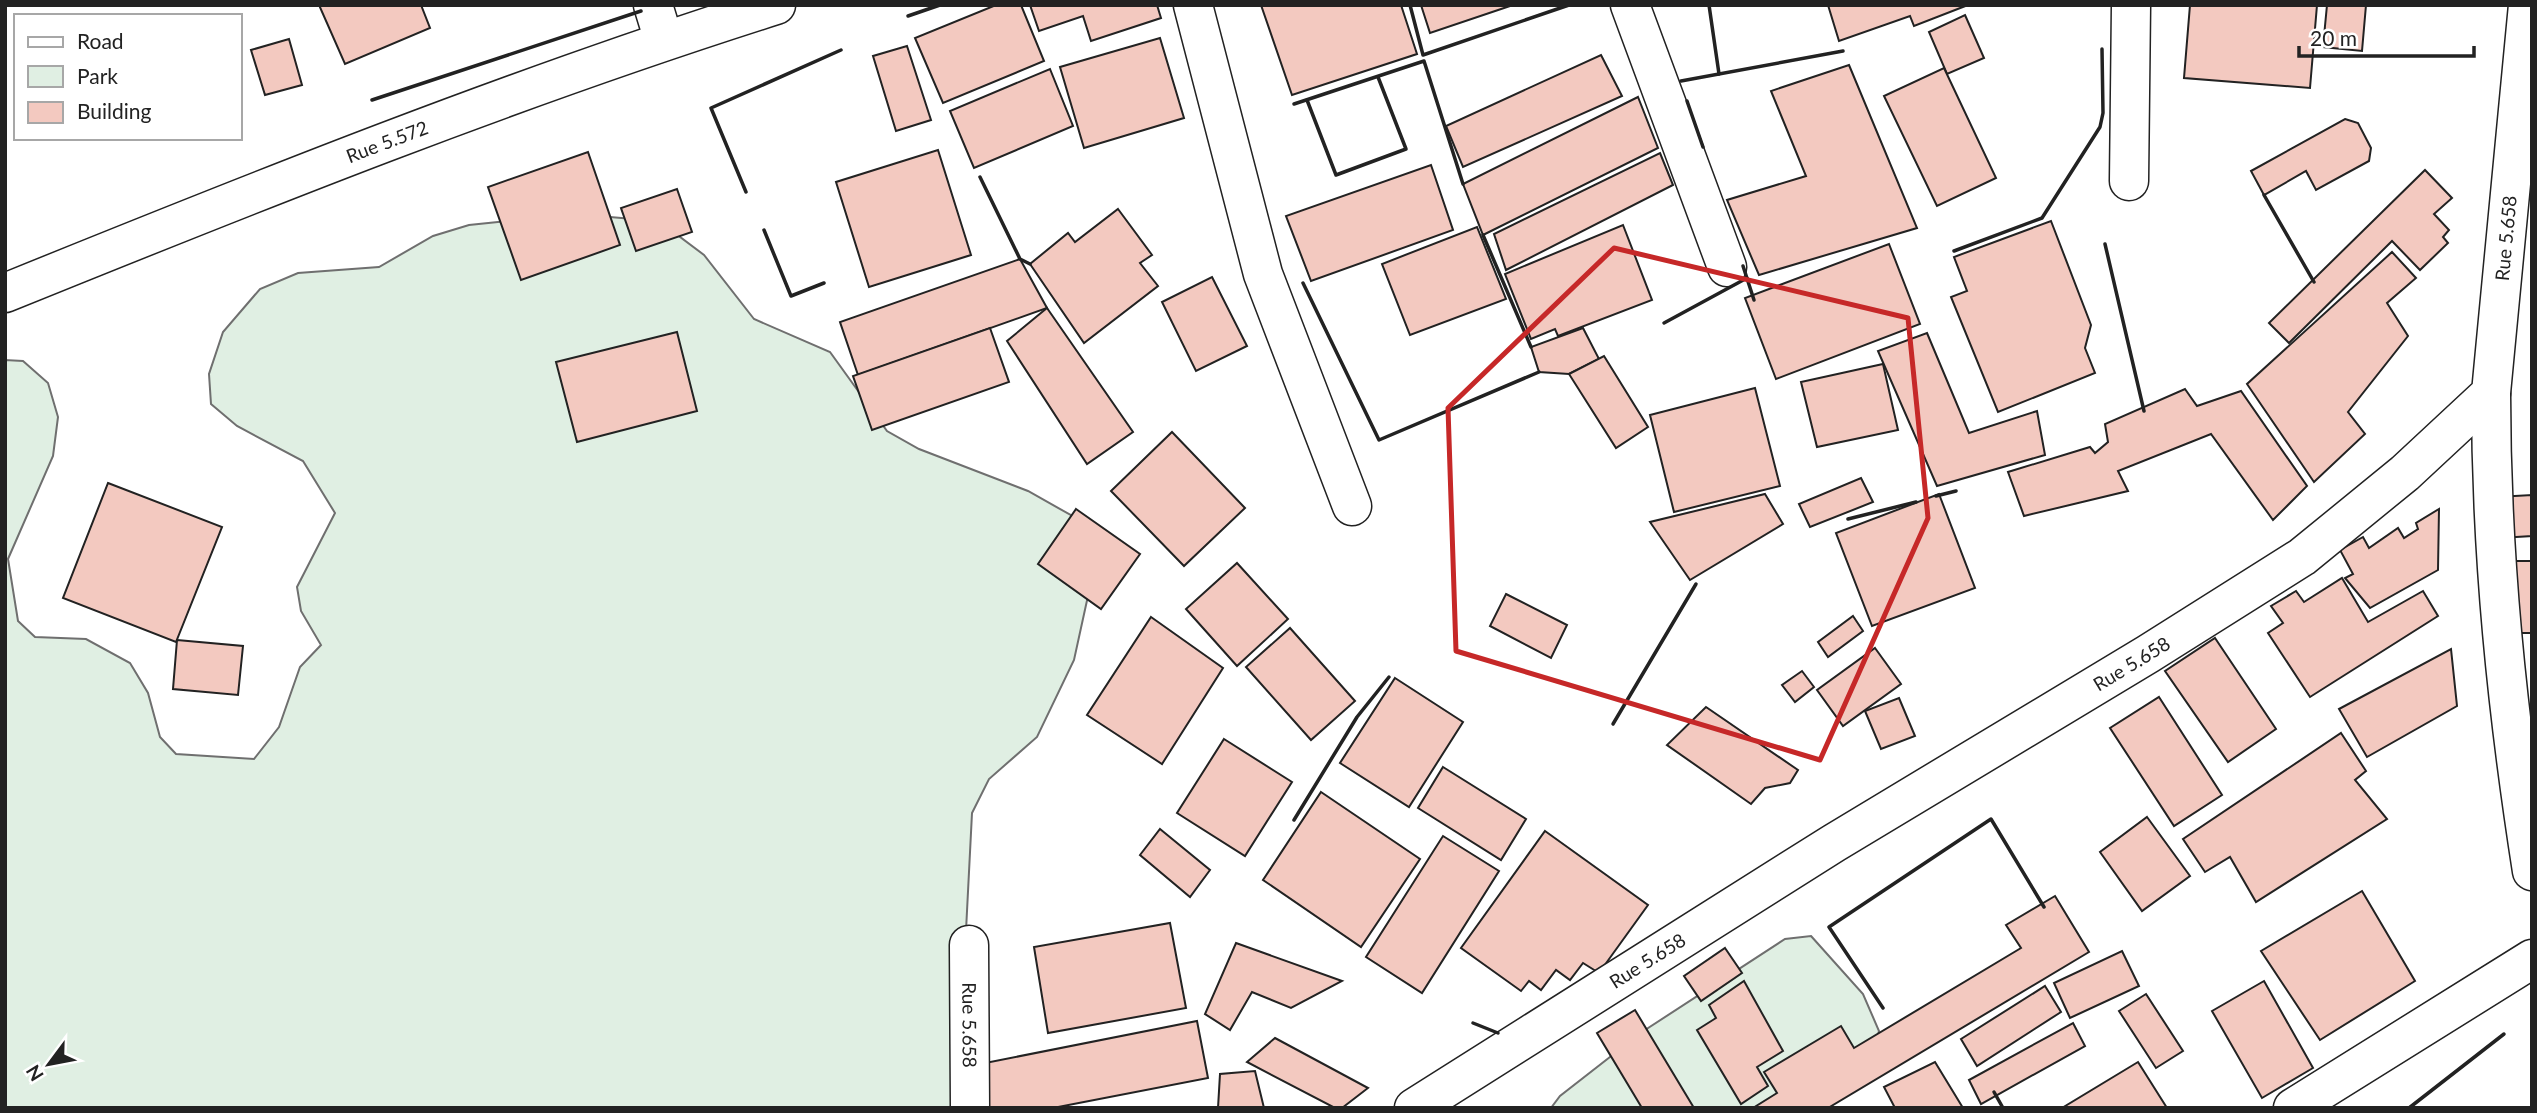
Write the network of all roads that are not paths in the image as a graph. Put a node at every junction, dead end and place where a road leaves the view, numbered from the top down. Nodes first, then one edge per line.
1 (653, 5) edge
2 (776, 5) edge
3 (1193, 5) edge
4 (1630, 5) edge
5 (2131, 5) edge
6 (2528, 5) edge
7 (664, 41) junction
8 (2129, 181) dead end
9 (1727, 267) dead end
10 (5, 293) edge
11 (2491, 393) junction
12 (1352, 506) dead end
13 (2532, 871) edge
14 (969, 945) dead end
15 (2532, 958) edge
16 (970, 1108) edge
17 (1414, 1108) edge
18 (2293, 1108) edge

1 - 7 street
2 - 7 street, Rue 5.572
3 - 12 street
4 - 9 street
5 - 8 street
6 - 11 street, Rue 5.658
7 - 10 street, Rue 5.572
11 - 13 street
11 - 17 street, Rue 5.658
14 - 16 street, Rue 5.658
15 - 18 street

